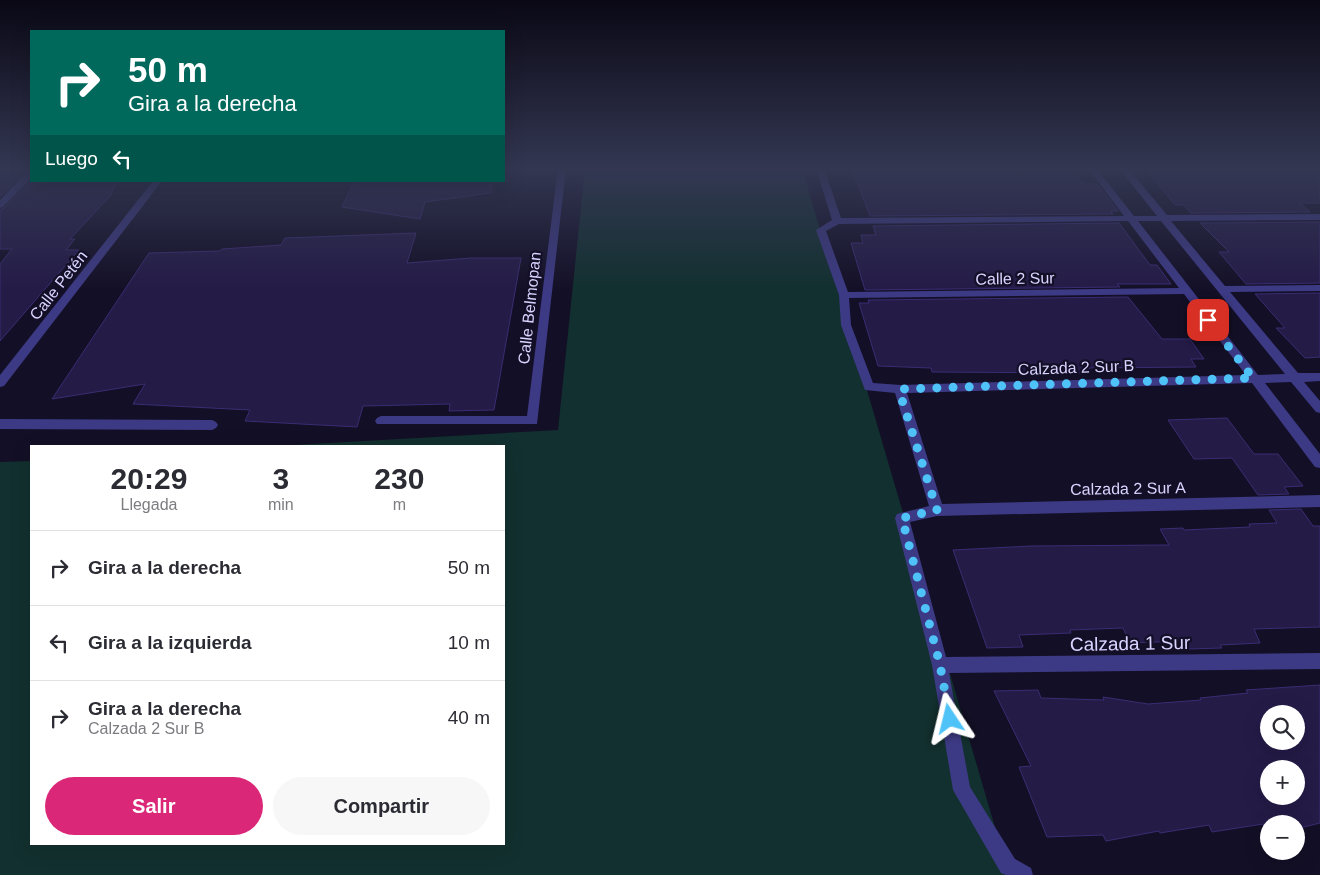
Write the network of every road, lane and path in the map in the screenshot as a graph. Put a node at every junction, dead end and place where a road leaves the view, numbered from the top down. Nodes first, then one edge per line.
1 (136, 209) edge
2 (557, 209) edge
3 (832, 209) edge
4 (1122, 209) edge
5 (1157, 209) edge
6 (1320, 217) edge
7 (1165, 218) junction
8 (1130, 219) junction
9 (836, 221) junction
10 (1320, 288) edge
11 (1224, 289) junction
12 (1186, 291) junction
13 (844, 295) junction
14 (1320, 377) edge
15 (1253, 378) junction
16 (1295, 378) junction
17 (0, 384) edge
18 (901, 389) junction
19 (1320, 409) edge
20 (382, 421) dead end
21 (0, 424) edge
22 (212, 425) dead end
23 (1320, 463) edge
24 (1320, 500) edge
25 (937, 510) junction
26 (1320, 662) edge
27 (940, 665) junction
28 (1024, 875) edge

1 - 17 street, Calle Petén
2 - 20 street, Calle Belmopan
3 - 9 street
4 - 8 street
5 - 7 street
6 - 7 street
7 - 8 street
7 - 11 street
8 - 9 street
8 - 12 street
9 - 13 street
10 - 11 street
11 - 16 street
12 - 13 street, Calle 2 Sur
12 - 15 street
13 - 18 street, Calzada 2 Sur B
14 - 16 street, Calzada 2 Sur B
15 - 16 street, Calzada 2 Sur B
15 - 18 street, Calzada 2 Sur B
15 - 23 street
16 - 19 street
18 - 25 street
21 - 22 street
24 - 25 street, Calzada 2 Sur A
25 - 27 street, Calzada 2 Sur A
26 - 27 street, Calzada 1 Sur
27 - 28 street

